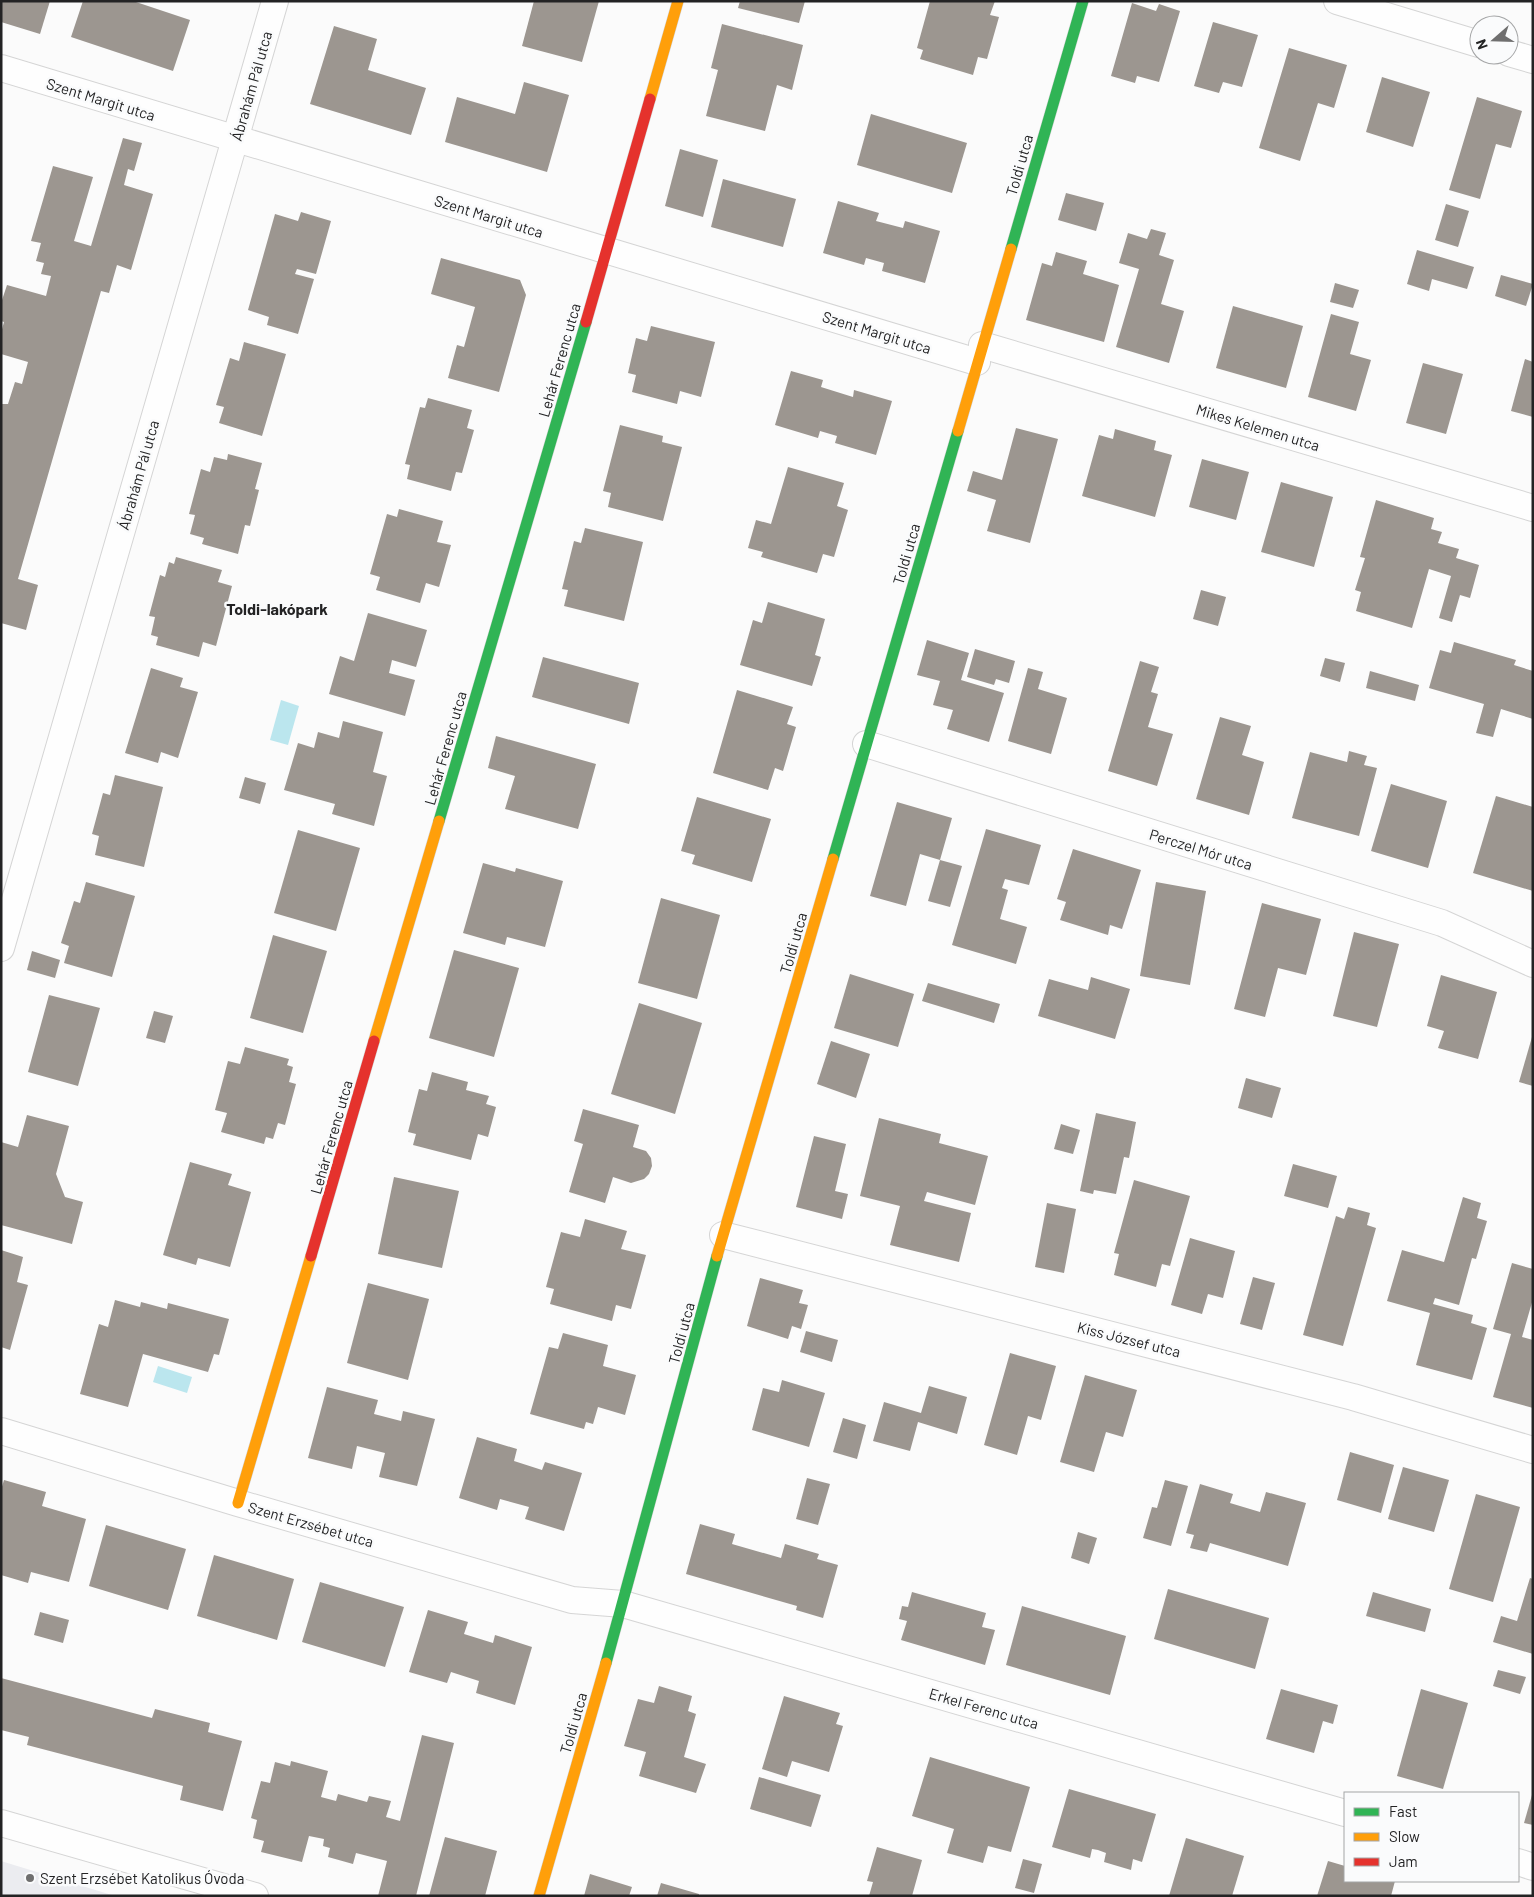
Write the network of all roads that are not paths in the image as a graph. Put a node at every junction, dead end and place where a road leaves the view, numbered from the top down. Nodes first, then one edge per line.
1 (275, 1) edge
2 (678, 1) edge
3 (1083, 1) edge
4 (1337, 1) edge
5 (1469, 41) edge
6 (1519, 56) edge
7 (1533, 60) edge
8 (1, 68) edge
9 (236, 140) junction
10 (606, 252) junction
11 (980, 354) junction
12 (1533, 508) edge
13 (866, 744) junction
14 (12, 872) edge
15 (1, 948) edge
16 (1533, 964) edge
17 (723, 1235) junction
18 (1, 1431) edge
19 (1533, 1450) edge
20 (238, 1503) junction
21 (623, 1604) junction
22 (1344, 1812) edge
23 (1, 1823) edge
24 (1519, 1862) edge
25 (1533, 1867) edge
26 (255, 1896) edge
27 (539, 1896) edge

1 - 9 street, Ábrahám Pál utca
2 - 10 street, Lehár Ferenc utca
3 - 11 street, Toldi utca
4 - 5 street
6 - 7 street
8 - 9 street, Szent Margit utca
9 - 10 street, Szent Margit utca
9 - 14 street, Ábrahám Pál utca
10 - 11 street, Szent Margit utca
10 - 20 street, Lehár Ferenc utca
11 - 12 street, Mikes Kelemen utca
11 - 13 street, Toldi utca
13 - 16 street, Perczel Mór utca
13 - 17 street, Toldi utca
14 - 15 street, Ábrahám Pál utca
17 - 19 street, Kiss József utca
17 - 21 street, Toldi utca
18 - 20 street, Szent Erzsébet utca
20 - 21 street, Szent Erzsébet utca
21 - 22 street, Erkel Ferenc utca
21 - 27 street, Toldi utca
23 - 26 street
24 - 25 street

